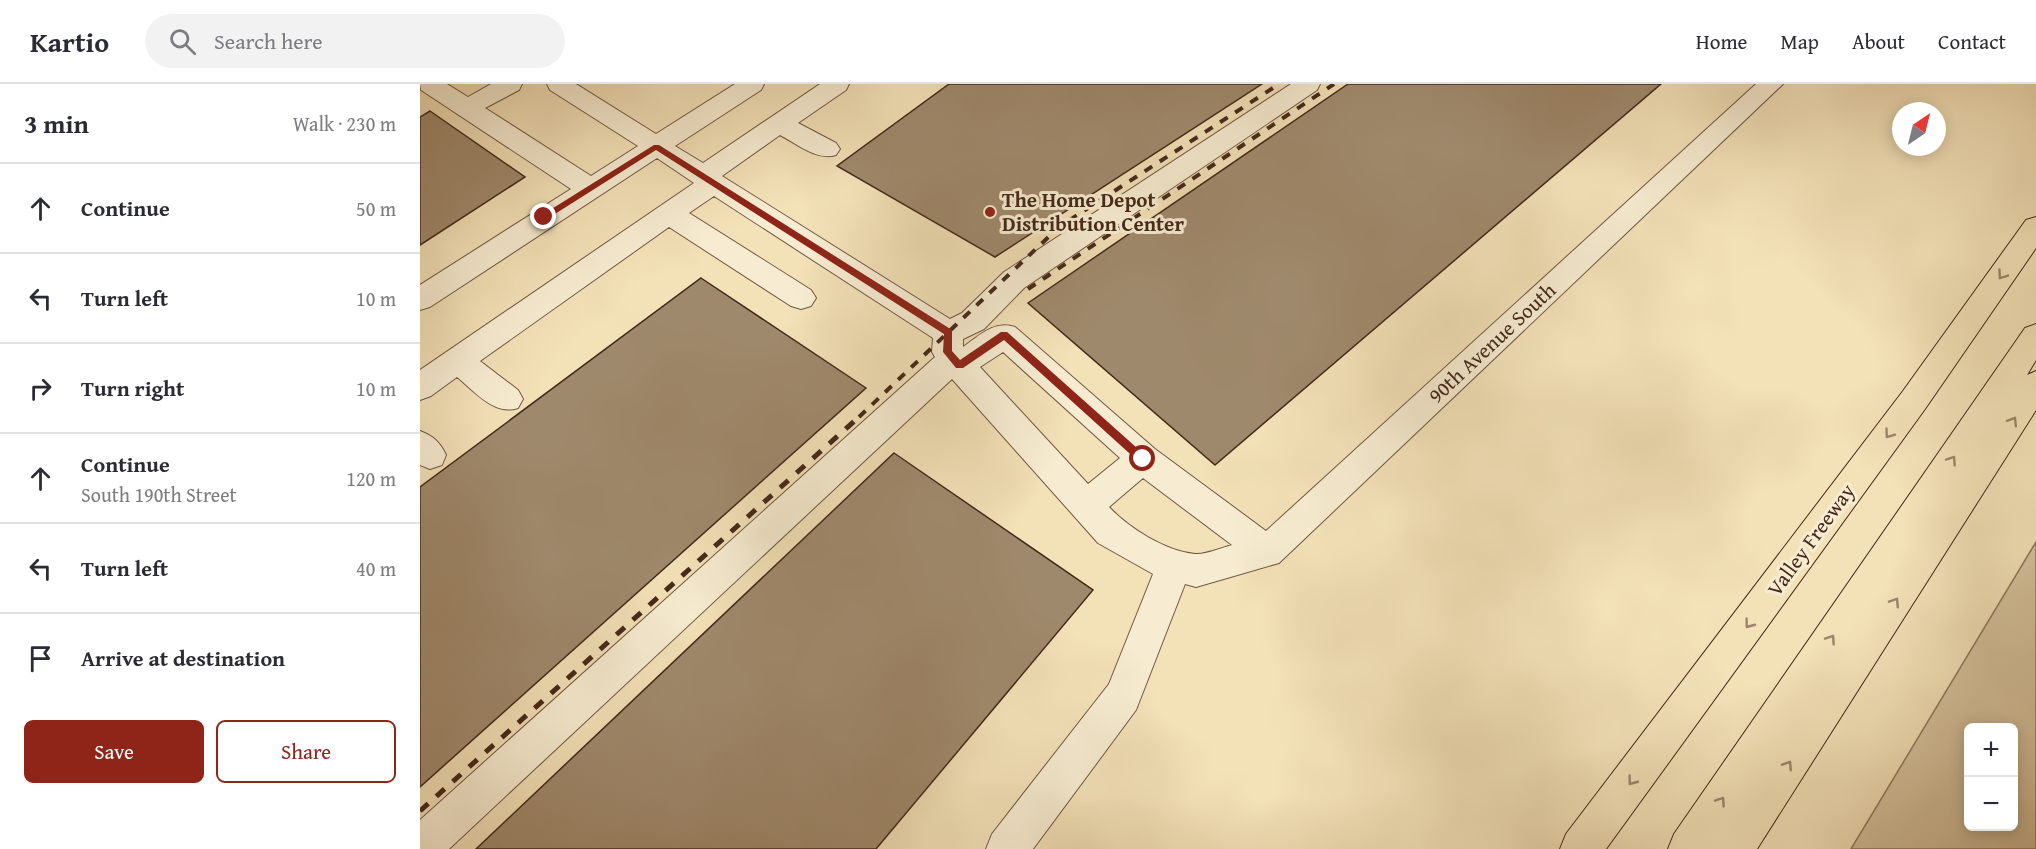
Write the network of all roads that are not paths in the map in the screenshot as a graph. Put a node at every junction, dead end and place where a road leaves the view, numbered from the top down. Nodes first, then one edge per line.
1 (430, 84) edge
2 (510, 84) edge
3 (559, 84) edge
4 (752, 84) edge
5 (837, 84) edge
6 (1308, 84) edge
7 (1771, 84) edge
8 (467, 108) junction
9 (780, 124) junction
10 (656, 147) junction
11 (827, 150) dead end
12 (708, 180) junction
13 (591, 189) junction
14 (669, 214) junction
15 (2036, 227) edge
16 (801, 298) dead end
17 (420, 299) edge
18 (2036, 336) edge
19 (954, 352) junction
20 (458, 361) junction
21 (2036, 384) edge
22 (420, 387) edge
23 (507, 399) dead end
24 (1143, 459) junction
25 (1086, 505) junction
26 (1267, 552) junction
27 (1186, 568) junction
28 (420, 848) edge
29 (1007, 849) edge
30 (1581, 849) edge
31 (1689, 849) edge
32 (1733, 849) edge

1 - 8 street
2 - 8 street
3 - 10 street
4 - 10 street
5 - 9 street
6 - 19 street
7 - 26 street, 90th Avenue South
8 - 13 street
9 - 11 street
9 - 12 street
10 - 12 street
10 - 13 street
12 - 14 street
12 - 19 street
13 - 17 street
14 - 16 street
14 - 20 street
15 -> 30 highway, Valley Freeway
31 -> 18 highway
19 - 24 street
19 - 25 street
19 - 28 street
20 - 22 street
20 - 23 street
32 -> 21 highway
24 - 25 street
24 - 26 street
25 - 27 street
26 - 27 street, 90th Avenue South
27 - 29 street

